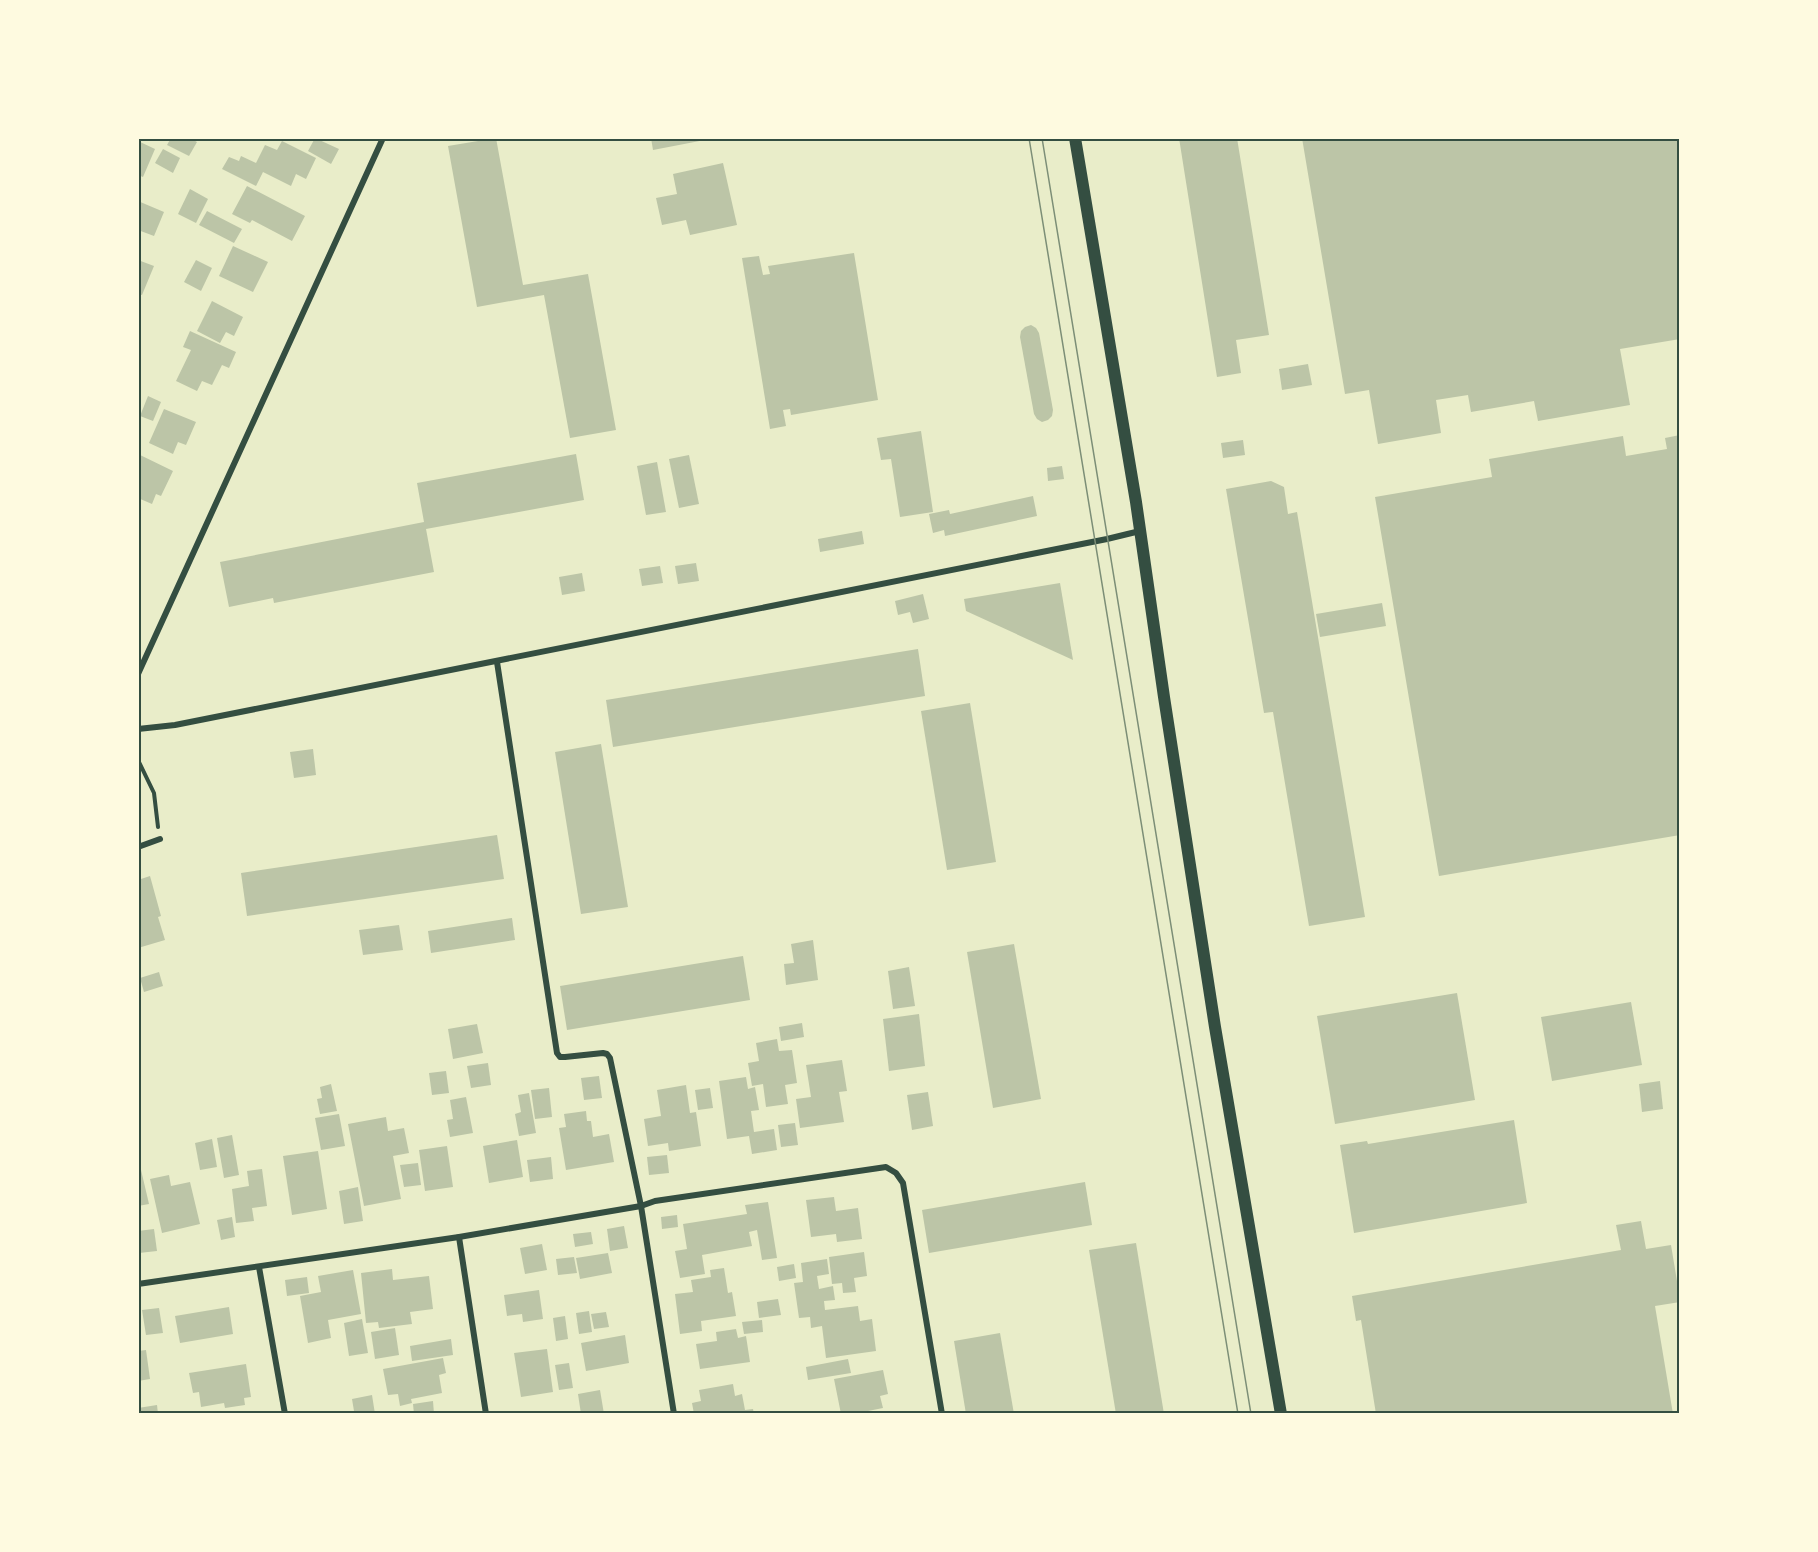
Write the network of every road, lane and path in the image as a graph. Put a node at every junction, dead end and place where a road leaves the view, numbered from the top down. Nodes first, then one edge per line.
1 (383, 138) edge
2 (1075, 138) edge
3 (1140, 531) junction
4 (497, 662) junction
5 (138, 674) edge
6 (138, 729) edge
7 (138, 760) edge
8 (160, 839) joint
9 (138, 847) edge
10 (640, 1206) junction
11 (459, 1237) junction
12 (259, 1267) junction
13 (138, 1284) edge
14 (285, 1414) edge
15 (486, 1414) edge
16 (674, 1414) edge
17 (942, 1414) edge
18 (1281, 1414) edge

1 - 5 street
2 - 3 main road
3 - 4 street
3 - 18 main road
4 - 6 street
4 - 10 street
7 - 8 path
8 - 9 street
10 - 11 street
10 - 16 street
10 - 17 street
11 - 12 street
11 - 15 street
12 - 13 street
12 - 14 street

